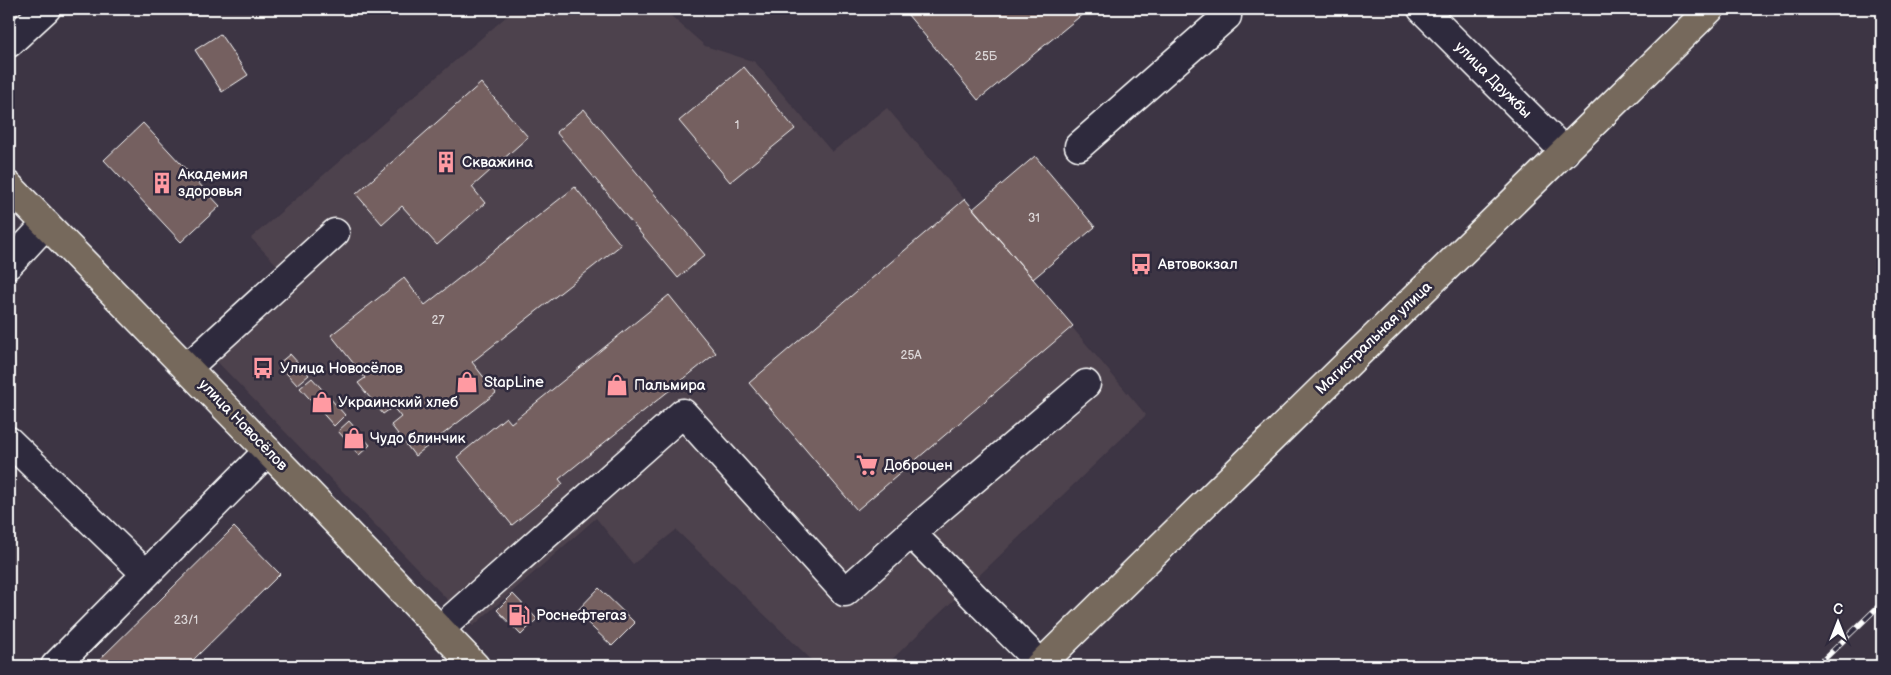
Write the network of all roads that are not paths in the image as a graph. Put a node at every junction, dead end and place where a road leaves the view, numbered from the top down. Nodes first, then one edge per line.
1 (46, 9) edge
2 (1220, 9) edge
3 (1422, 9) edge
4 (1710, 9) edge
5 (9, 43) edge
6 (1079, 146) dead end
7 (1564, 152) junction
8 (9, 186) edge
9 (46, 224) junction
10 (335, 233) dead end
11 (9, 264) edge
12 (187, 368) junction
13 (1086, 384) dead end
14 (9, 441) edge
15 (268, 451) junction
16 (911, 533) junction
17 (146, 574) junction
18 (440, 629) junction
19 (1040, 665) edge
20 (55, 666) edge
21 (475, 666) edge

1 - 5 street
2 - 6 street
3 - 7 street, улица Дружбы
4 - 7 main road, Магистральная улица
7 - 19 main road, Магистральная улица
8 - 9 main road, улица Новосёлов
9 - 11 street
9 - 12 main road, улица Новосёлов
10 - 12 street
12 - 15 main road, улица Новосёлов
13 - 16 street
14 - 17 street
15 - 17 street
15 - 18 main road, улица Новосёлов
16 - 18 street
16 - 19 street
17 - 20 street
18 - 21 main road, улица Новосёлов

